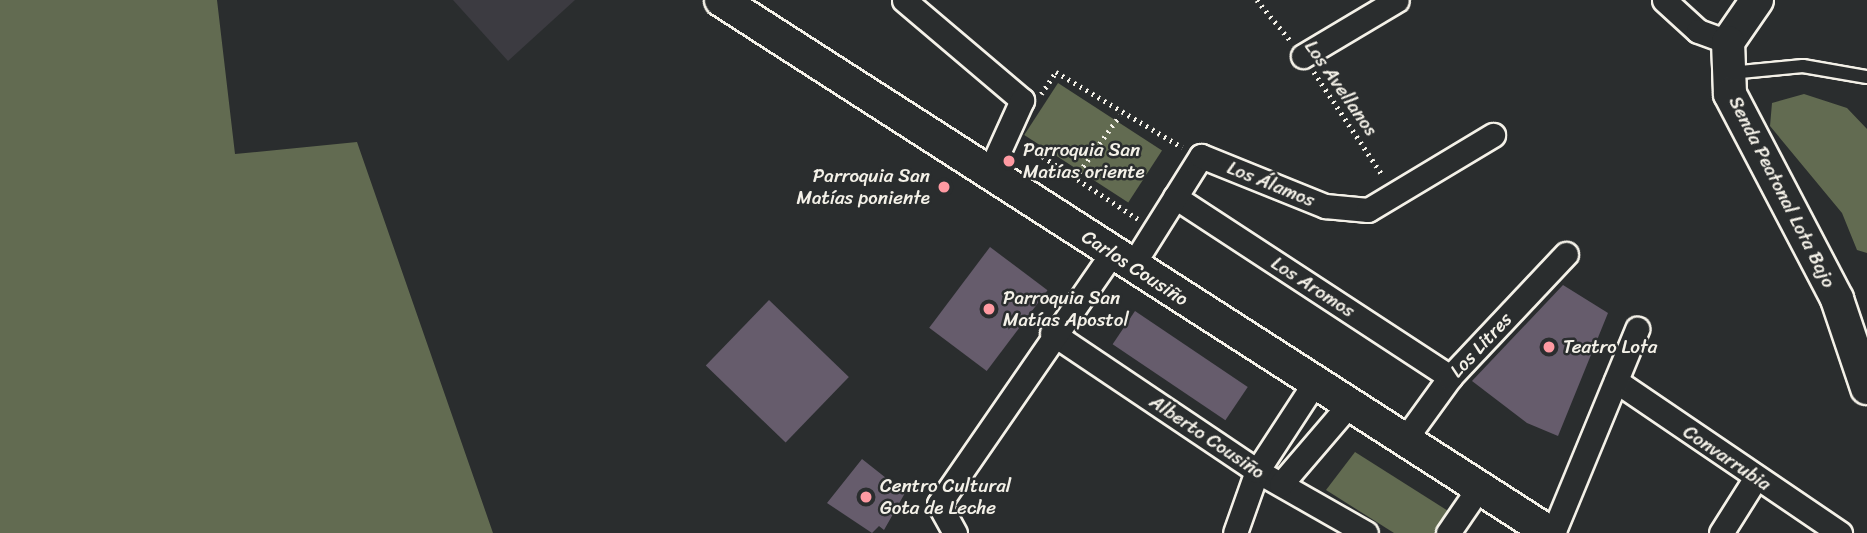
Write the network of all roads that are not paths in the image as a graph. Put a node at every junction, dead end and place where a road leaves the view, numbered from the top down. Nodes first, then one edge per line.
1 (721, 0) edge
2 (904, 0) edge
3 (1397, 0) edge
4 (1664, 0) edge
5 (1757, 0) edge
6 (1728, 43) junction
7 (1303, 56) road end
8 (1726, 74) junction
9 (1867, 77) edge
10 (1493, 135) dead end
11 (990, 171) junction
12 (1175, 197) junction
13 (1566, 254) dead end
14 (1122, 259) junction
15 (1637, 329) dead end
16 (1052, 333) junction
17 (1450, 377) junction
18 (1615, 381) junction
19 (1313, 385) junction
20 (1867, 388) edge
21 (1347, 407) junction
22 (1403, 442) junction
23 (1257, 471) junction
24 (1755, 479) junction
25 (1281, 484) junction
26 (1478, 489) junction
27 (954, 533) edge
28 (1235, 533) edge
29 (1366, 533) edge
30 (1448, 533) edge
31 (1551, 533) edge
32 (1721, 533) edge
33 (1840, 533) edge

1 - 11 main road, Carlos Cousiño
2 - 11 street
3 - 7 street
4 - 6 street
5 - 6 main road
6 - 8 main road, Senda Peatonal Lota Bajo
8 - 9 lane
8 - 20 main road, Senda Peatonal Lota Bajo
10 - 12 street, Los Álamos
11 - 14 main road, Carlos Cousiño
12 - 14 street
12 - 17 street, Los Aromos
13 - 17 street, Los Litres
14 - 16 street
14 - 19 main road, Carlos Cousiño
15 - 18 street
16 - 23 street, Alberto Cousiño
16 - 27 street
17 - 22 street, Los Litres
18 - 24 street, Convarrubia
18 - 31 street
19 - 21 main road, Carlos Cousiño
19 - 23 street
21 - 22 main road, Carlos Cousiño
21 - 25 street
22 - 26 main road, Carlos Cousiño
23 - 25 street, Alberto Cousiño
23 - 28 street
24 - 32 street
24 - 33 street, Convarrubia
25 - 29 street, Alberto Cousiño
26 - 30 street
26 - 31 main road, Carlos Cousiño

